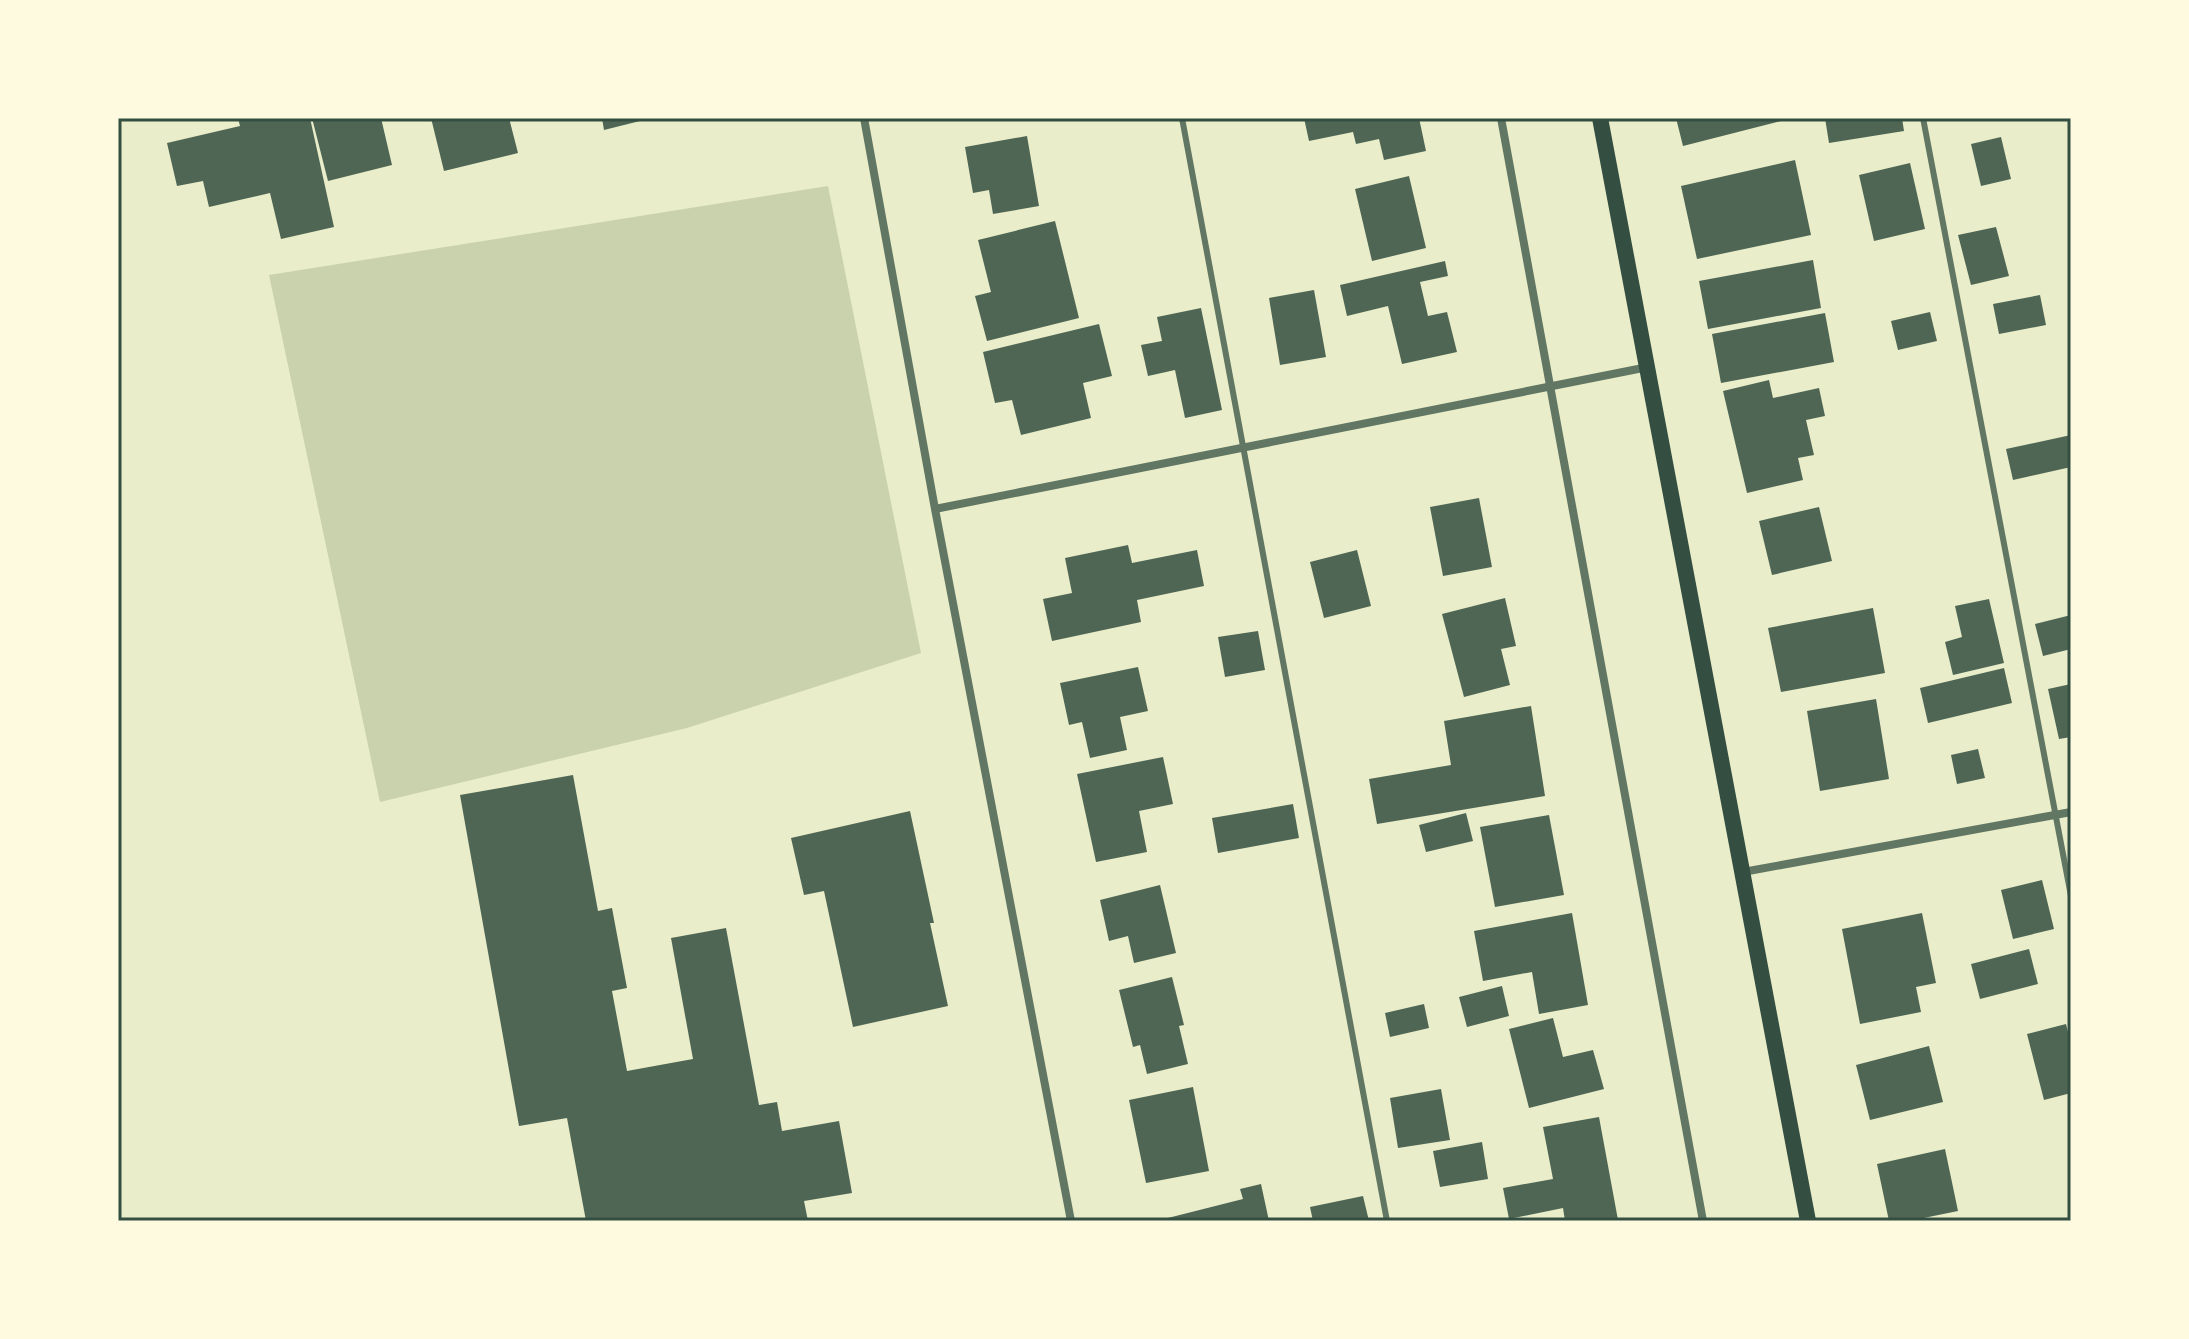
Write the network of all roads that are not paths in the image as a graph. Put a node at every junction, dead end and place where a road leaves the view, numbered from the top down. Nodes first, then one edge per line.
1 (864, 118) edge
2 (1182, 118) edge
3 (1501, 118) edge
4 (1600, 118) edge
5 (1923, 118) edge
6 (1648, 367) junction
7 (1549, 387) junction
8 (1243, 448) junction
9 (935, 509) junction
10 (2071, 812) edge
11 (2056, 815) junction
12 (1743, 872) junction
13 (2071, 896) edge
14 (1071, 1221) edge
15 (1387, 1221) edge
16 (1703, 1221) edge
17 (1808, 1221) edge

1 - 9 street
2 - 8 lane
3 - 7 street
4 - 6 main road
5 - 11 lane
6 - 7 street
6 - 12 main road
7 - 8 street
7 - 16 street
8 - 9 street
8 - 15 lane
9 - 14 street
10 - 11 street
11 - 12 street
11 - 13 lane
12 - 17 main road

